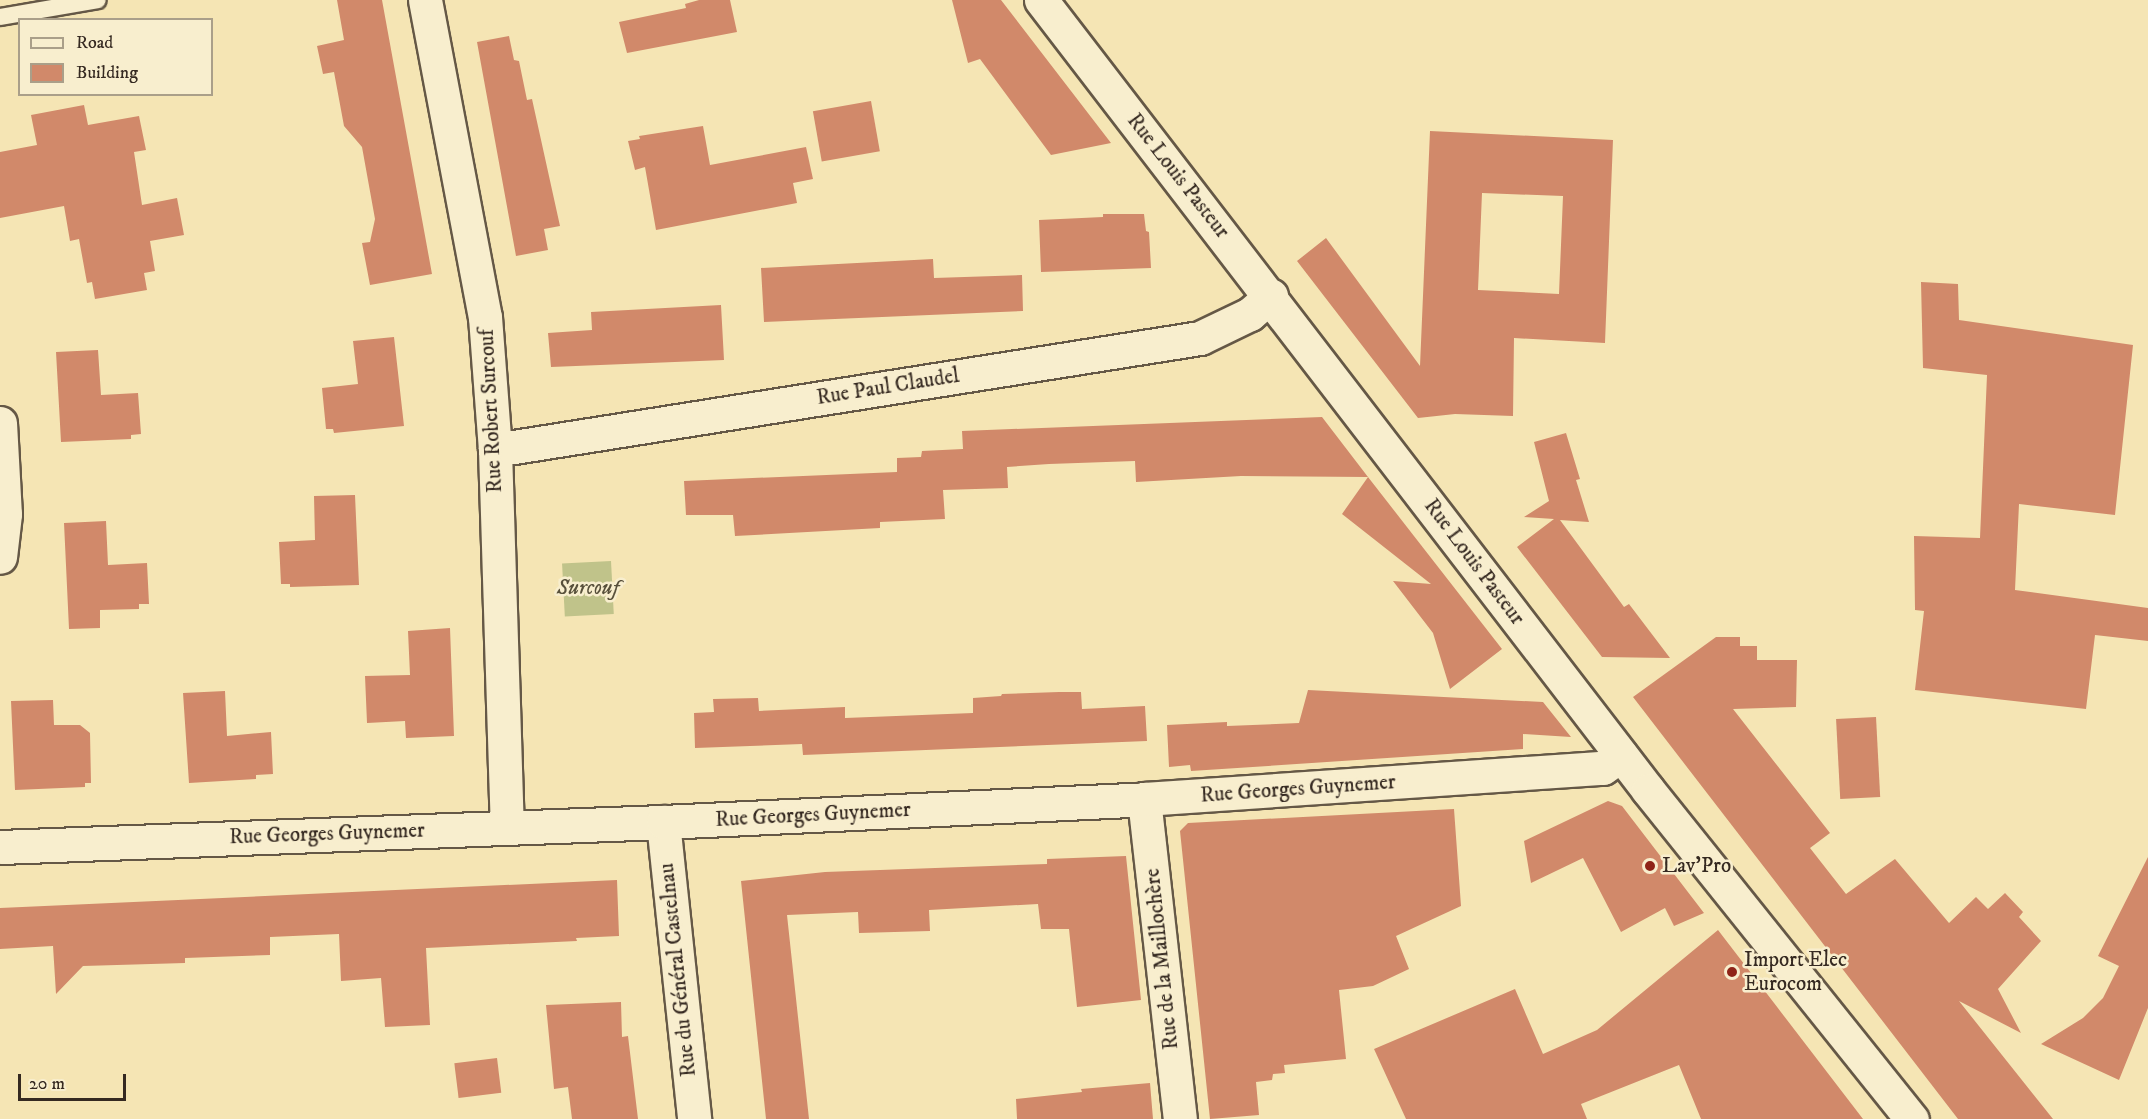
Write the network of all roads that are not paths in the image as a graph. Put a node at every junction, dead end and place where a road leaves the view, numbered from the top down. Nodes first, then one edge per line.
1 (98, 0) edge
2 (425, 0) edge
3 (1041, 0) edge
4 (0, 17) edge
5 (1271, 296) junction
6 (0, 423) edge
7 (495, 450) junction
8 (0, 556) edge
9 (1621, 755) junction
10 (1144, 799) junction
11 (663, 822) junction
12 (507, 828) junction
13 (0, 848) edge
14 (694, 1119) edge
15 (1180, 1119) edge
16 (1912, 1119) edge

1 - 4 lane
2 - 7 street, Rue Robert Surcouf
3 - 5 street, Rue Louis Pasteur
5 - 7 street, Rue Paul Claudel
5 - 9 street, Rue Louis Pasteur
6 - 8 street
7 - 12 street, Rue Robert Surcouf
9 - 10 street, Rue Georges Guynemer
9 - 16 street, Rue Louis Pasteur
10 - 11 street, Rue Georges Guynemer
10 - 15 street, Rue de la Maillochère
11 - 12 street, Rue Georges Guynemer
11 - 14 street, Rue du Général Castelnau
12 - 13 street, Rue Georges Guynemer

